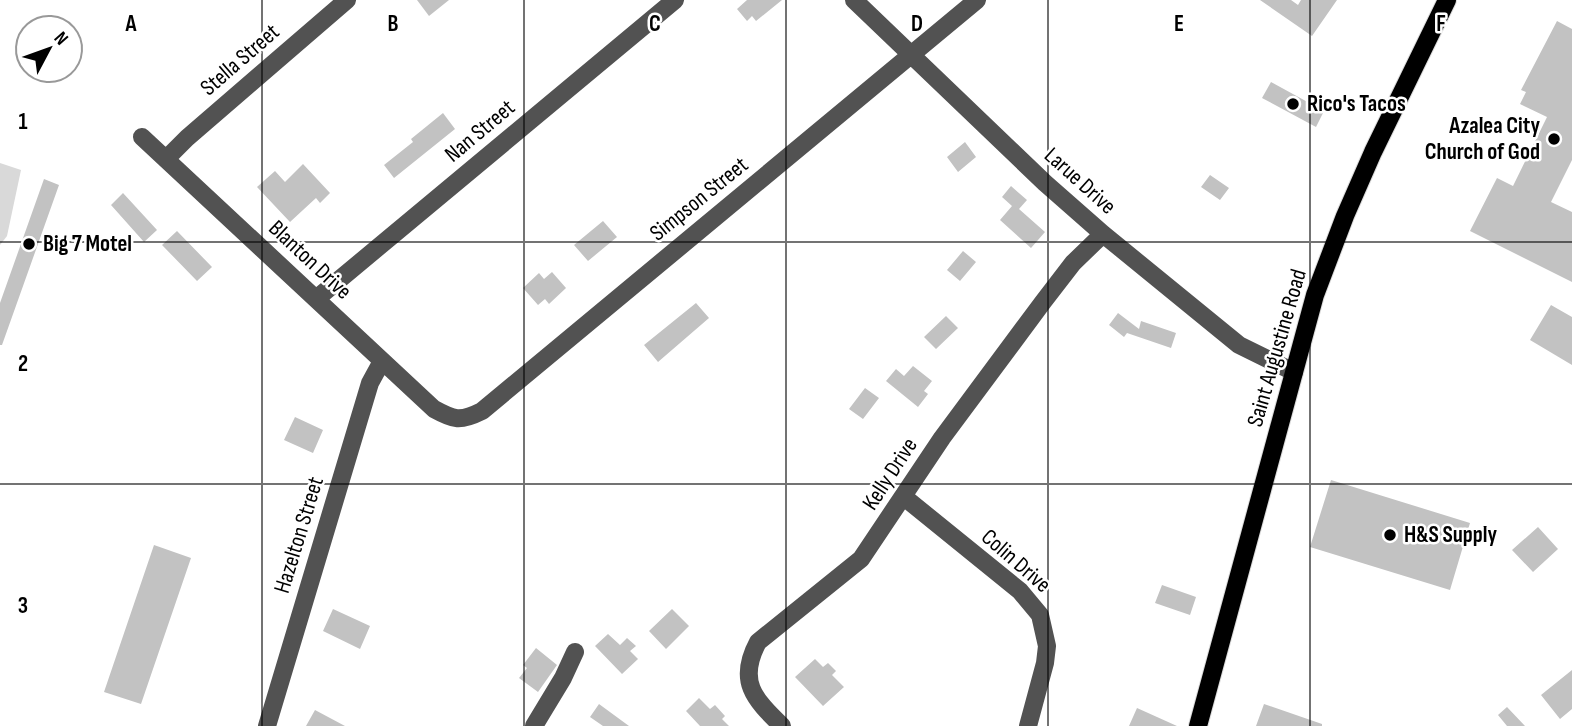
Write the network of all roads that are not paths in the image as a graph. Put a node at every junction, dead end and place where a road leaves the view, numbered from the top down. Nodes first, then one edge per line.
1 (347, 0) edge
2 (675, 0) edge
3 (854, 0) edge
4 (977, 0) edge
5 (1447, 0) edge
6 (911, 55) junction
7 (142, 137) dead end
8 (167, 158) junction
9 (1102, 234) junction
10 (316, 299) junction
11 (382, 361) junction
12 (1294, 372) junction
13 (446, 416) joint
14 (904, 497) junction
15 (575, 652) dead end
16 (267, 726) edge
17 (534, 726) edge
18 (782, 726) edge
19 (1028, 726) edge
20 (1198, 726) edge

1 - 8 street, Stella Street
2 - 10 street, Nan Street
3 - 6 street, Larue Drive
4 - 6 street, Simpson Street
5 - 12 main road, Saint Augustine Road
6 - 9 street, Larue Drive
6 - 13 street, Simpson Street
7 - 8 street, Blanton Drive
8 - 10 street, Blanton Drive
9 - 12 street, Larue Drive
9 - 14 street, Kelly Drive
10 - 11 street, Blanton Drive
11 - 13 street, Blanton Drive
11 - 16 street, Hazelton Street
12 - 20 main road, Saint Augustine Road
14 - 18 street, Kelly Drive
14 - 19 street, Colin Drive
15 - 17 street

